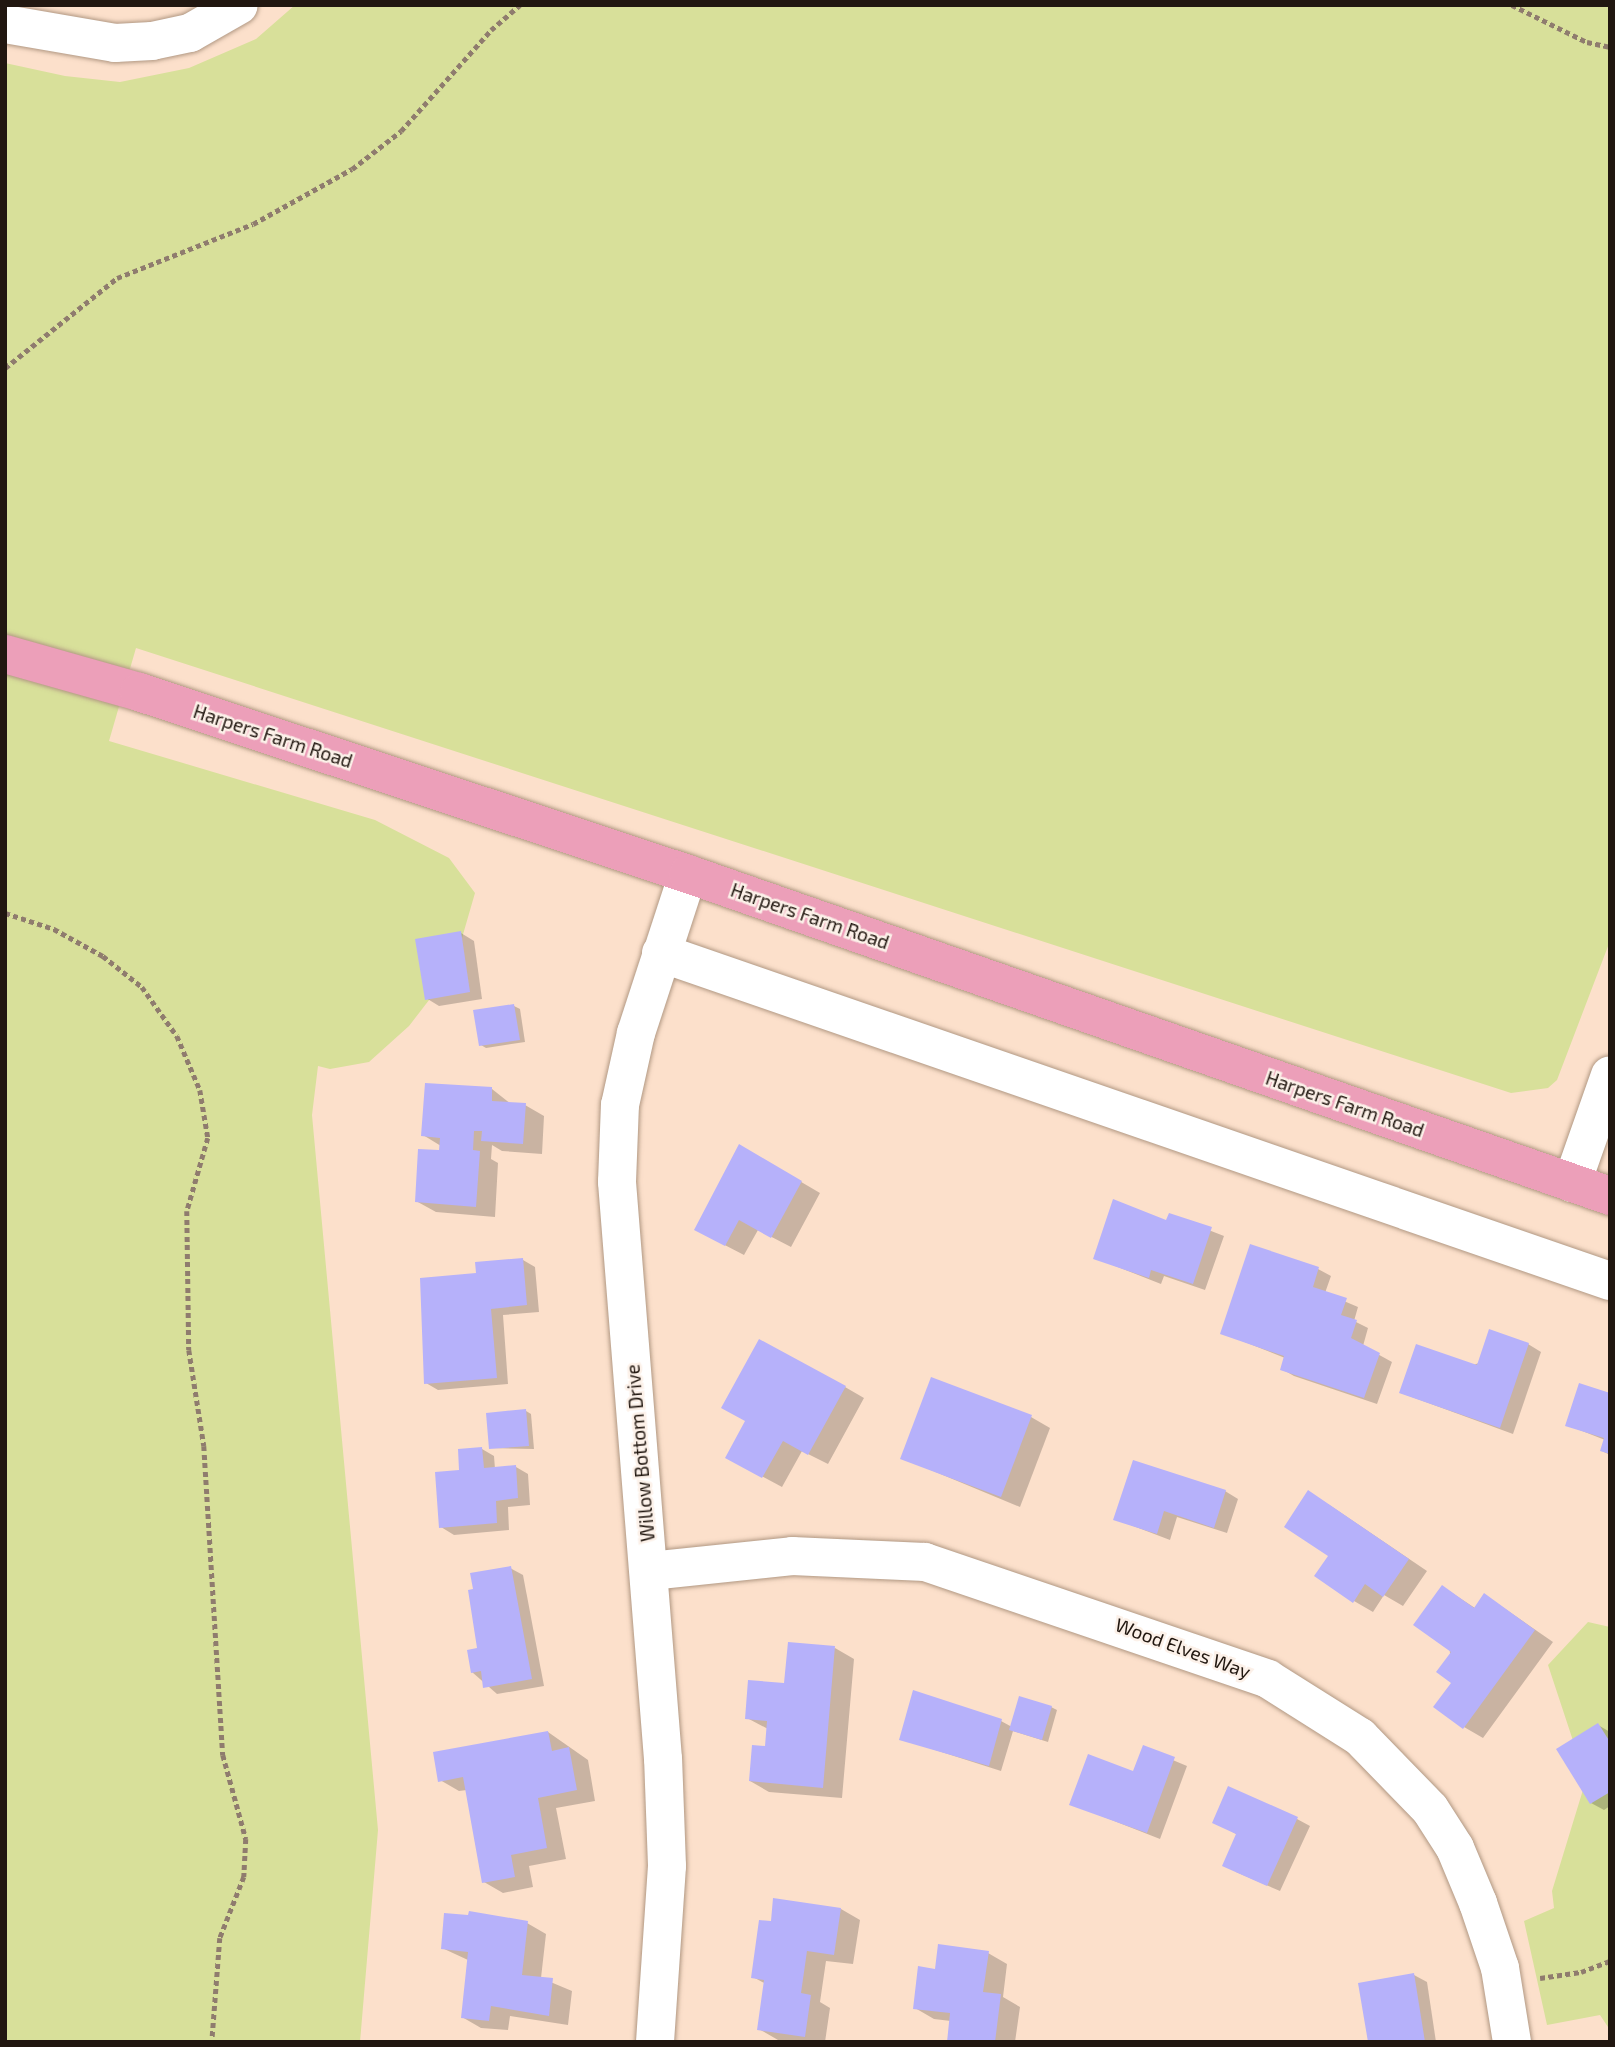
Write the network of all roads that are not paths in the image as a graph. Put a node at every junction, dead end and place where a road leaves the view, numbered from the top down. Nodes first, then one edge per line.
1 (239, 5) edge
2 (5, 24) edge
3 (5, 653) edge
4 (688, 874) junction
5 (662, 953) junction
6 (1610, 1074) edge
7 (1572, 1183) junction
8 (1610, 1196) edge
9 (1610, 1281) edge
10 (650, 1571) junction
11 (655, 2042) edge
12 (1512, 2042) edge

1 - 2 street
3 - 4 main road, Harpers Farm Road
4 - 5 street, Willow Bottom Drive
4 - 7 main road, Harpers Farm Road
5 - 9 street
5 - 10 street, Willow Bottom Drive
6 - 7 street
7 - 8 main road, Harpers Farm Road
10 - 11 street, Willow Bottom Drive
10 - 12 street, Wood Elves Way

